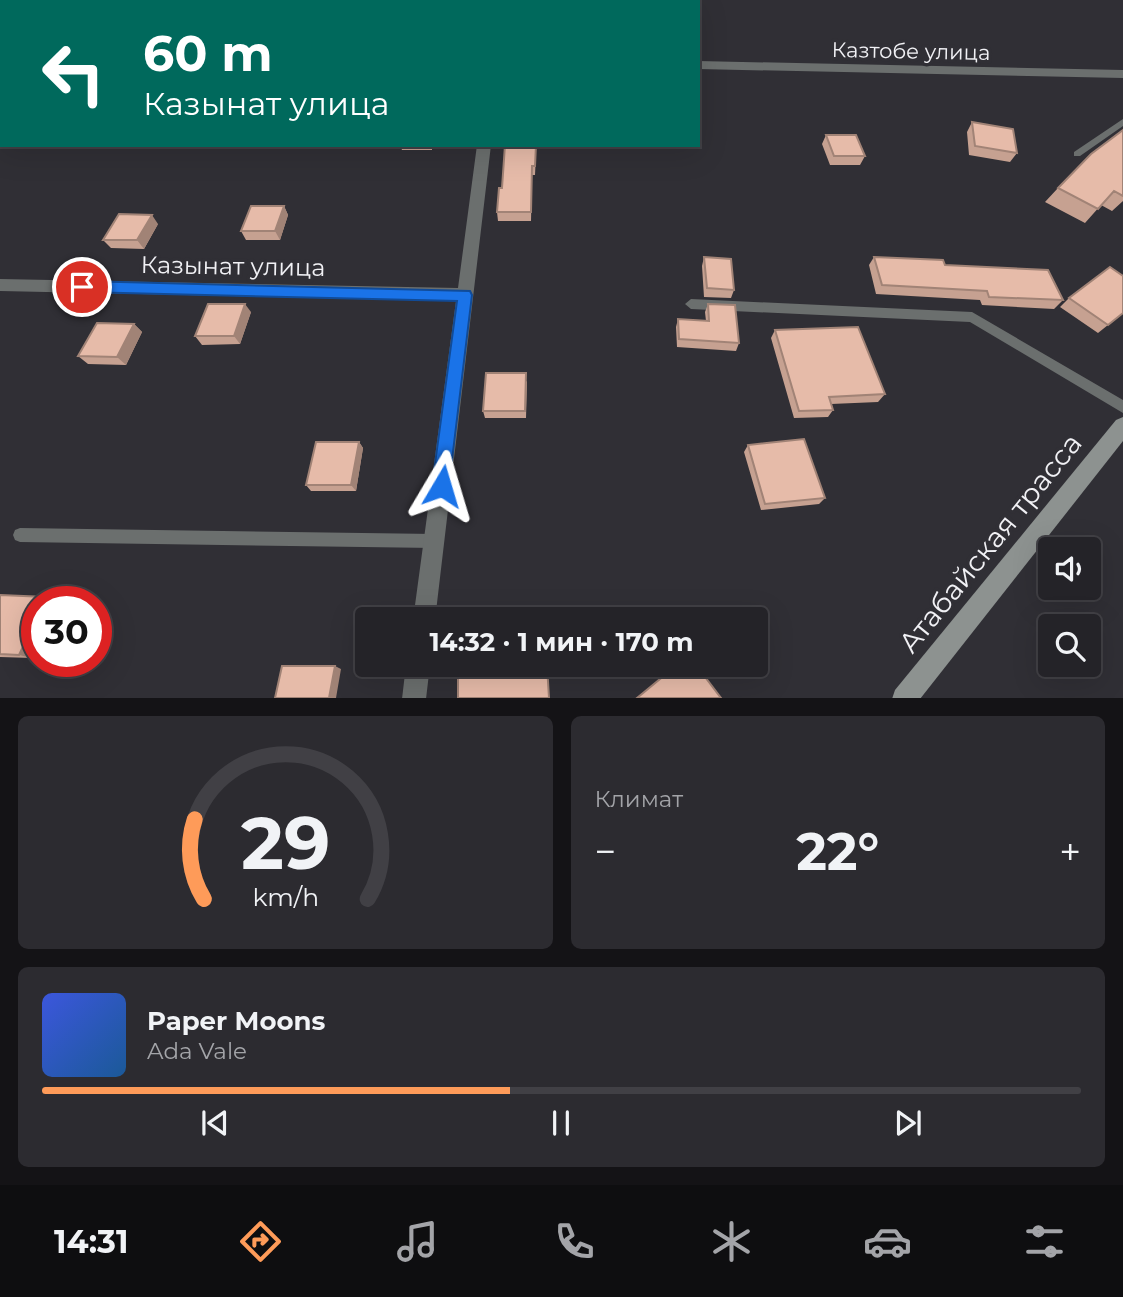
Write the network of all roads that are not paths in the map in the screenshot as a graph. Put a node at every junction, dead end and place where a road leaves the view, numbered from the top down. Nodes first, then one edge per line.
1 (700, 65) edge
2 (1123, 74) edge
3 (1123, 121) edge
4 (484, 147) edge
5 (1077, 154) dead end
6 (0, 285) edge
7 (465, 295) junction
8 (691, 304) dead end
9 (1123, 407) edge
10 (1123, 426) edge
11 (20, 535) dead end
12 (435, 541) junction
13 (426, 607) edge
14 (417, 677) edge
15 (414, 698) edge
16 (904, 698) edge

1 - 2 street, Казтобе улица
3 - 5 lane
4 - 7 street
6 - 7 street, Казынат улица
7 - 12 street
8 - 9 lane
10 - 16 main road, Атабайская трасса
11 - 12 lane
12 - 13 street
14 - 15 street

